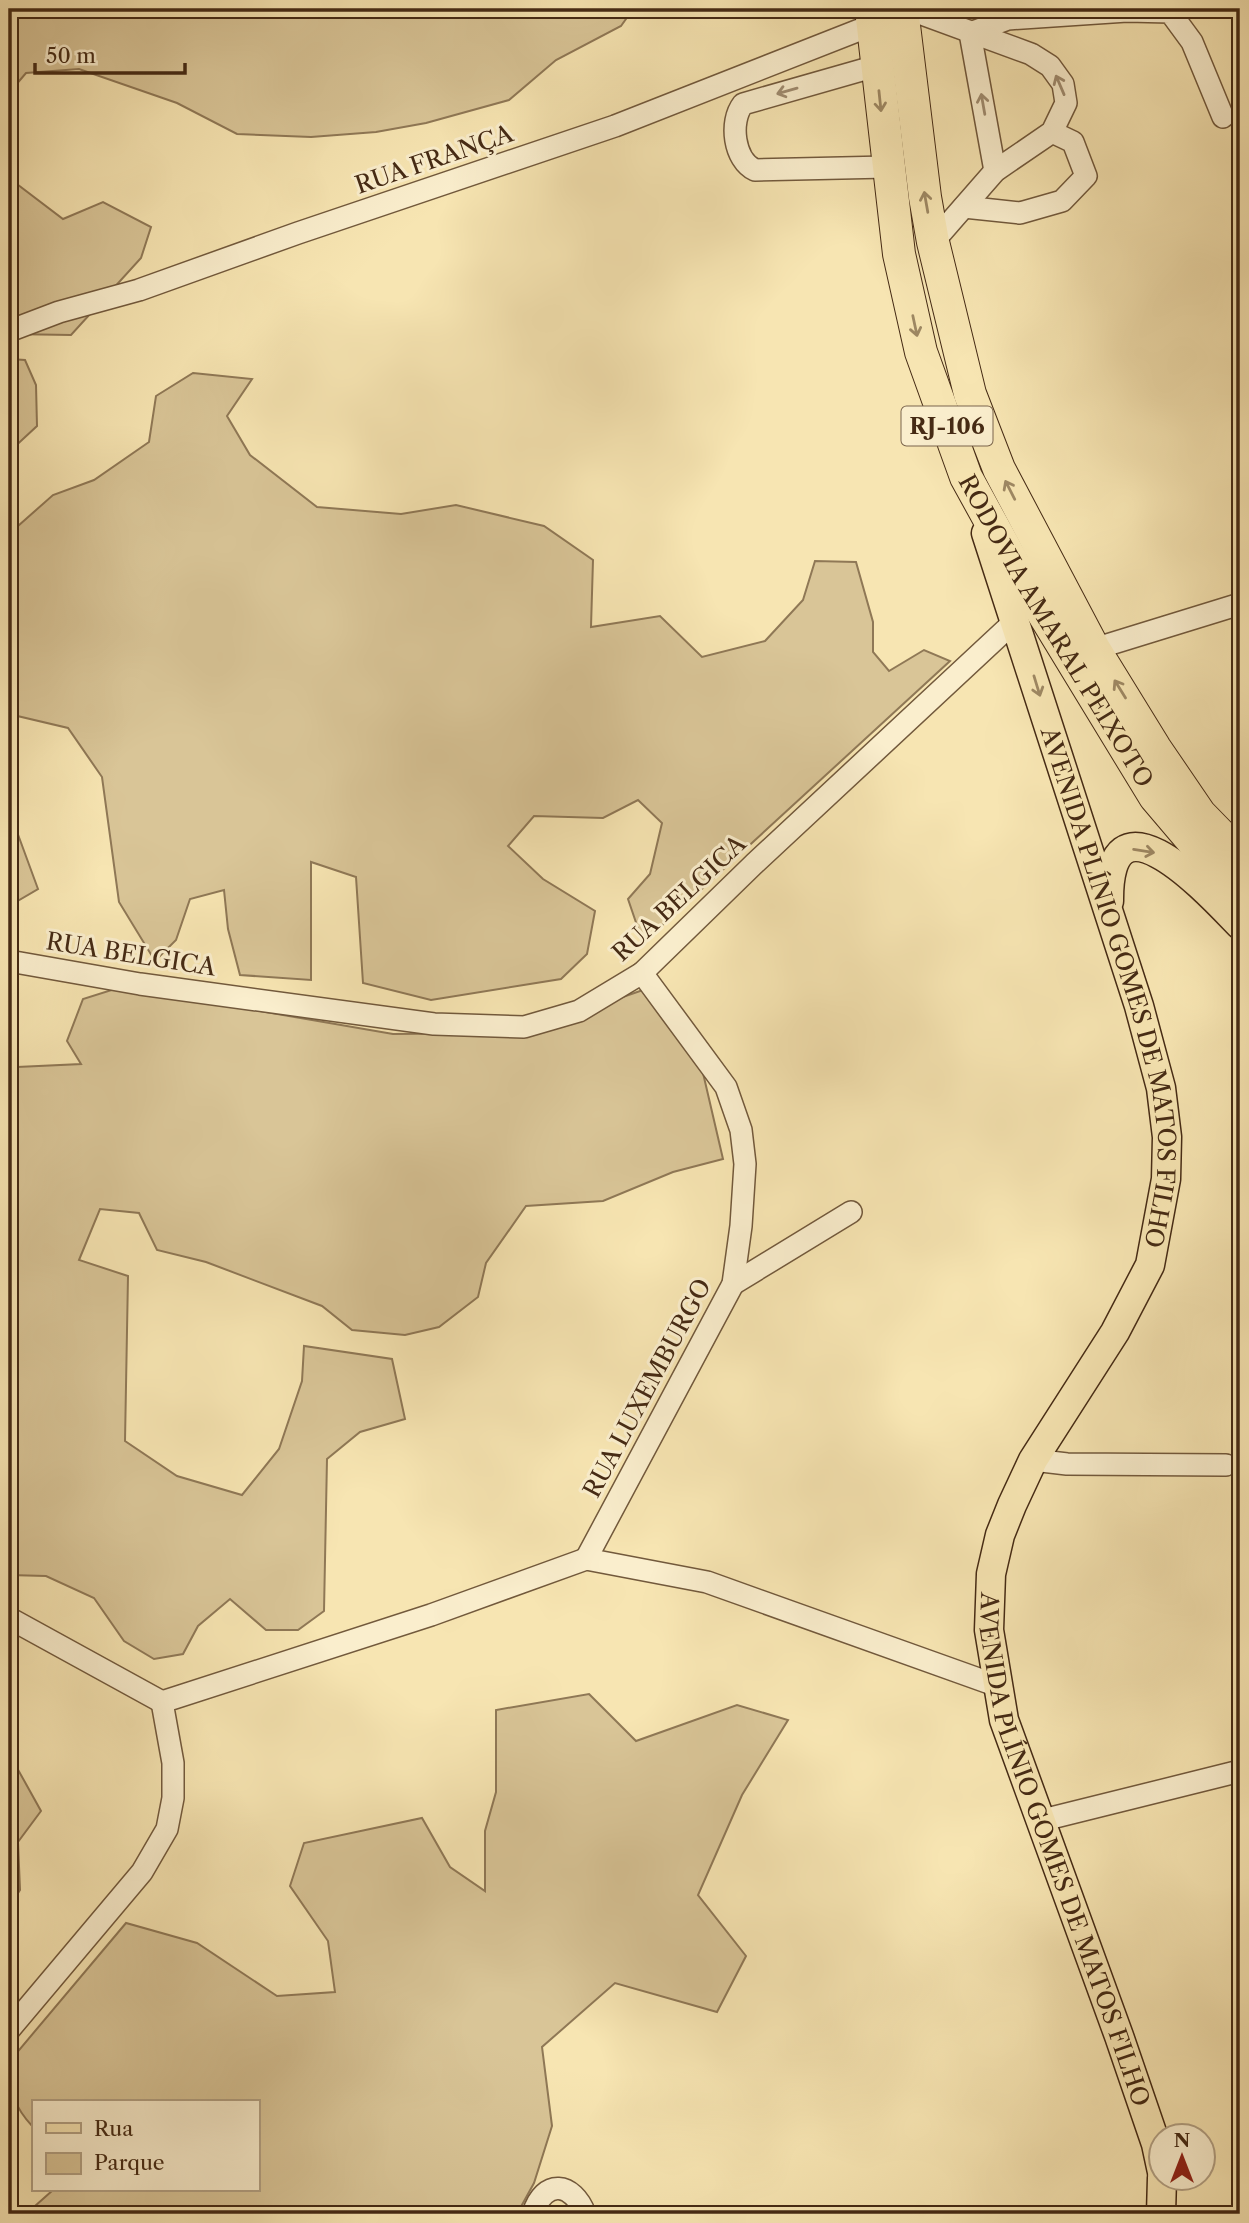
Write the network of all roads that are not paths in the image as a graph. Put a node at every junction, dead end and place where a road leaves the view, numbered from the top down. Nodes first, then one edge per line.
1 (902, 9) edge
2 (908, 9) edge
3 (871, 17) edge
4 (970, 33) junction
5 (876, 66) junction
6 (1223, 117) dead end
7 (1052, 132) junction
8 (887, 167) junction
9 (995, 171) junction
10 (964, 207) junction
11 (933, 242) junction
12 (9, 331) edge
13 (966, 477) junction
14 (1240, 604) edge
15 (1015, 621) junction
16 (1094, 649) junction
17 (1240, 855) edge
18 (1240, 891) edge
19 (1110, 918) junction
20 (1240, 925) edge
21 (9, 961) edge
22 (642, 973) junction
23 (851, 1212) dead end
24 (733, 1284) junction
25 (1033, 1460) junction
26 (1226, 1465) dead end
27 (586, 1559) junction
28 (9, 1618) edge
29 (998, 1686) junction
30 (162, 1702) junction
31 (1240, 1771) edge
32 (1039, 1821) junction
33 (9, 2030) edge
34 (1148, 2122) edge
35 (1162, 2192) edge
36 (533, 2214) edge
37 (585, 2214) edge
38 (1161, 2214) edge

11 -> 1 highway, RODOVIA AMARAL PEIXOTO / RJ-106
2 - 4 street
3 - 5 highway, RODOVIA AMARAL PEIXOTO / RJ-106
3 - 12 street, RUA FRANÇA
4 - 6 street
7 -> 4 street
9 -> 4 street
5 -> 8 highway, RODOVIA AMARAL PEIXOTO / RJ-106
5 -> 8 street
7 - 9 street
7 - 10 street
8 -> 13 highway, RODOVIA AMARAL PEIXOTO / RJ-106
9 - 10 street
10 - 11 street
16 -> 11 highway, RODOVIA AMARAL PEIXOTO / RJ-106
13 - 15 main road, AVENIDA PLÍNIO GOMES DE MATOS FILHO
13 - 18 highway, RODOVIA AMARAL PEIXOTO / RJ-106
14 - 16 street
15 -> 19 main road, AVENIDA PLÍNIO GOMES DE MATOS FILHO
15 - 22 street, RUA BELGICA
17 -> 16 highway, RODOVIA AMARAL PEIXOTO / RJ-106
19 -> 20 main road
19 - 25 main road, AVENIDA PLÍNIO GOMES DE MATOS FILHO
21 - 22 street, RUA BELGICA
22 - 24 street, RUA LUXEMBURGO
23 - 24 street
24 - 27 street, RUA LUXEMBURGO
25 - 26 street
25 - 29 main road, AVENIDA PLÍNIO GOMES DE MATOS FILHO
27 - 29 street
27 - 30 street
28 - 30 street
29 - 32 main road, AVENIDA PLÍNIO GOMES DE MATOS FILHO
30 - 33 street
31 - 32 street
32 - 34 main road, AVENIDA PLÍNIO GOMES DE MATOS FILHO
35 - 38 main road
36 - 37 street

